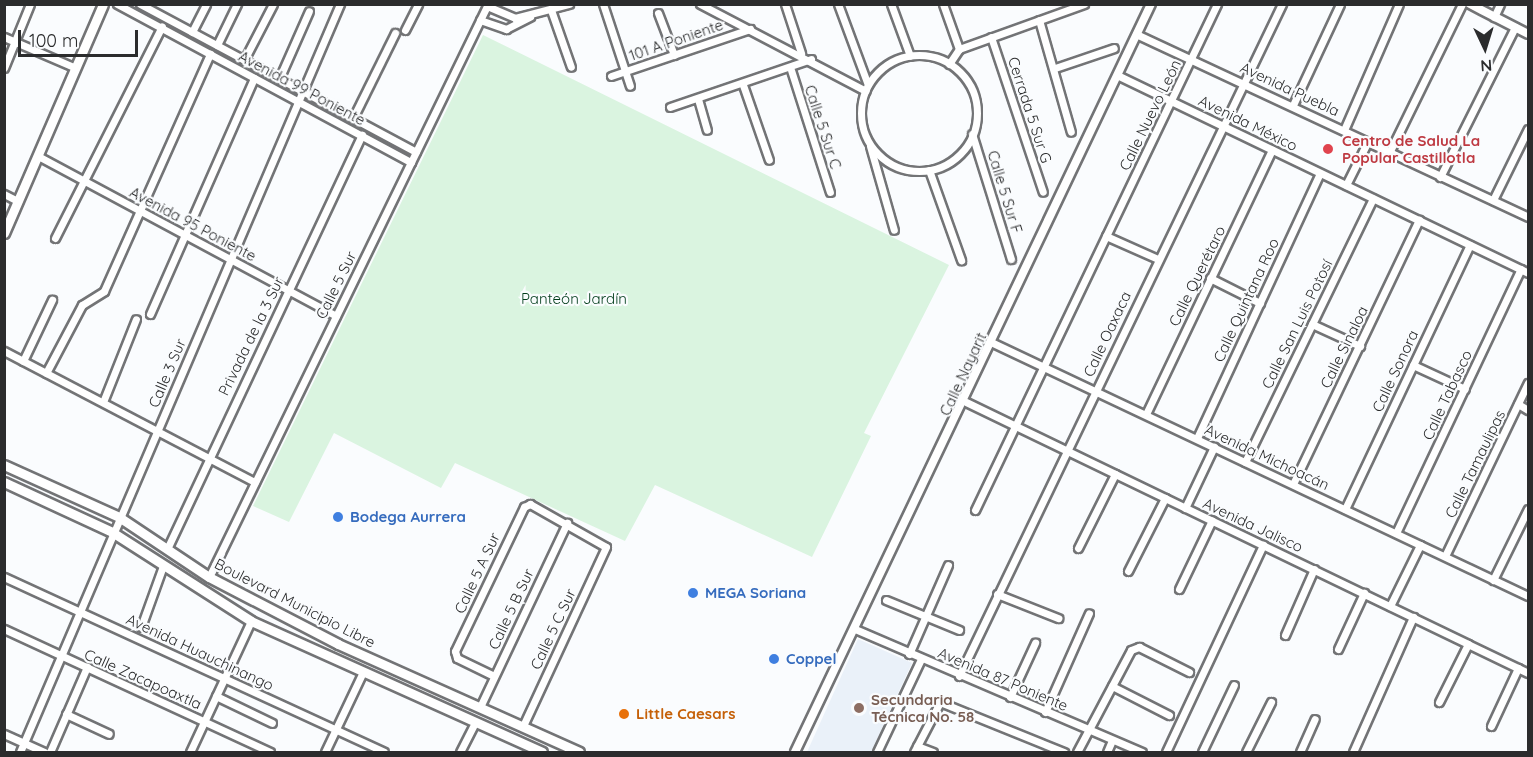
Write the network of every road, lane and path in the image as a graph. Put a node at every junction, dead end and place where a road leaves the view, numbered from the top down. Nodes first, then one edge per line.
1 (30, 4) edge
2 (103, 4) edge
3 (117, 4) edge
4 (140, 4) edge
5 (206, 4) edge
6 (237, 4) edge
7 (273, 4) edge
8 (340, 4) edge
9 (418, 4) edge
10 (569, 4) edge
11 (603, 4) edge
12 (700, 4) edge
13 (785, 4) edge
14 (838, 4) edge
15 (891, 4) edge
16 (943, 4) edge
17 (1084, 4) edge
18 (1151, 4) edge
19 (1217, 4) edge
20 (1282, 4) edge
21 (1340, 4) edge
22 (1399, 4) edge
23 (1462, 4) edge
24 (1470, 4) edge
25 (1500, 4) edge
26 (487, 5) edge
27 (150, 7) edge
28 (551, 10) junction
29 (309, 11) dead end
30 (658, 13) dead end
31 (1494, 17) junction
32 (166, 18) junction
33 (530, 18) junction
34 (480, 20) junction
35 (1039, 20) junction
36 (1515, 27) junction
37 (161, 28) junction
38 (750, 29) junction
39 (405, 30) dead end
40 (192, 32) junction
41 (395, 33) dead end
42 (1136, 34) junction
43 (1528, 34) edge
44 (4, 37) edge
45 (991, 37) junction
46 (16, 42) junction
47 (217, 45) junction
48 (1114, 48) dead end
49 (959, 49) junction
50 (801, 53) junction
51 (210, 54) junction
52 (674, 55) junction
53 (910, 56) junction
54 (1191, 59) junction
55 (244, 60) junction
56 (811, 60) junction
57 (949, 64) junction
58 (571, 67) dead end
59 (76, 68) junction
60 (1055, 68) junction
61 (4, 69) edge
62 (791, 70) junction
63 (626, 71) junction
64 (1117, 75) junction
65 (611, 76) dead end
66 (254, 78) junction
67 (279, 79) junction
68 (1242, 82) junction
69 (743, 85) junction
70 (630, 86) dead end
71 (867, 88) junction
72 (303, 92) junction
73 (698, 99) junction
74 (298, 101) junction
75 (1172, 102) junction
76 (1293, 105) junction
77 (670, 108) dead end
78 (353, 118) junction
79 (1222, 125) junction
80 (1528, 129) edge
81 (707, 130) dead end
82 (1344, 130) junction
83 (1071, 132) dead end
84 (972, 134) junction
85 (362, 135) junction
86 (1368, 141) junction
87 (868, 142) junction
88 (1272, 150) junction
89 (416, 152) junction
90 (1389, 153) junction
91 (38, 156) junction
92 (769, 160) dead end
93 (411, 162) junction
94 (929, 170) junction
95 (1320, 173) junction
96 (1440, 177) junction
97 (87, 182) junction
98 (1346, 185) junction
99 (830, 192) dead end
100 (1043, 192) dead end
101 (4, 194) edge
102 (1372, 198) junction
103 (1493, 200) junction
104 (18, 201) junction
105 (140, 210) junction
106 (1528, 217) edge
107 (1419, 220) junction
108 (894, 230) dead end
109 (4, 233) edge
110 (1106, 236) junction
111 (188, 237) junction
112 (55, 238) dead end
113 (1470, 245) junction
114 (1011, 259) dead end
115 (1158, 259) junction
116 (230, 260) junction
117 (961, 260) dead end
118 (1521, 269) junction
119 (1528, 273) edge
120 (1210, 278) junction
121 (289, 291) junction
122 (52, 300) dead end
123 (1260, 303) junction
124 (150, 314) dead end
125 (336, 316) junction
126 (136, 319) dead end
127 (1312, 324) junction
128 (993, 343) junction
129 (1360, 346) junction
130 (4, 351) edge
131 (23, 361) junction
132 (1413, 366) junction
133 (1046, 368) junction
134 (46, 373) junction
135 (1528, 383) edge
136 (1465, 389) junction
137 (1095, 391) junction
138 (103, 402) junction
139 (966, 402) junction
140 (1518, 404) junction
141 (1528, 410) edge
142 (1146, 414) junction
143 (1017, 427) junction
144 (157, 431) junction
145 (1197, 438) junction
146 (1214, 447) junction
147 (1065, 452) junction
148 (207, 457) junction
149 (1245, 462) junction
150 (4, 465) edge
151 (1115, 474) junction
152 (4, 482) edge
153 (255, 482) junction
154 (1293, 484) junction
155 (1165, 498) junction
156 (1185, 508) junction
157 (1346, 509) junction
158 (1528, 509) edge
159 (975, 510) dead end
160 (119, 517) junction
161 (1212, 520) junction
162 (567, 523) junction
163 (112, 532) junction
164 (1396, 533) junction
165 (1263, 545) junction
166 (1420, 545) junction
167 (1078, 548) dead end
168 (167, 549) junction
169 (1445, 556) junction
170 (948, 565) dead end
171 (163, 566) junction
172 (1314, 569) junction
173 (1128, 571) dead end
174 (4, 577) edge
175 (208, 577) junction
176 (1493, 580) junction
177 (1179, 589) dead end
178 (1364, 593) junction
179 (997, 594) junction
180 (1528, 596) edge
181 (886, 600) dead end
182 (1390, 606) junction
183 (81, 610) junction
184 (1089, 613) dead end
185 (925, 615) junction
186 (1413, 617) junction
187 (1058, 618) dead end
188 (250, 621) junction
189 (141, 627) dead end
190 (4, 629) edge
191 (855, 629) junction
192 (959, 630) dead end
193 (1286, 635) dead end
194 (1035, 643) dead end
195 (1468, 644) junction
196 (1338, 649) dead end
197 (909, 654) junction
198 (61, 657) junction
199 (921, 659) junction
200 (87, 667) junction
201 (1518, 668) junction
202 (363, 672) junction
203 (1190, 672) dead end
204 (1528, 673) edge
205 (494, 676) junction
206 (959, 676) junction
207 (225, 679) junction
208 (1234, 685) dead end
209 (1112, 686) junction
210 (216, 696) junction
211 (1010, 698) junction
212 (1271, 702) dead end
213 (1439, 702) dead end
214 (480, 707) junction
215 (1045, 712) junction
216 (66, 714) junction
217 (1169, 715) dead end
218 (1315, 720) dead end
219 (203, 721) junction
220 (272, 723) dead end
221 (474, 724) junction
222 (523, 726) junction
223 (1491, 726) dead end
224 (336, 730) junction
225 (1089, 730) junction
226 (4, 734) edge
227 (110, 734) dead end
228 (1112, 740) junction
229 (24, 743) junction
230 (915, 749) edge
231 (20, 753) edge
232 (44, 753) edge
233 (50, 753) edge
234 (190, 753) edge
235 (270, 753) edge
236 (325, 753) edge
237 (384, 753) edge
238 (460, 753) edge
239 (542, 753) edge
240 (579, 753) edge
241 (795, 753) edge
242 (877, 753) edge
243 (933, 753) edge
244 (1064, 753) edge
245 (1077, 753) edge
246 (1107, 753) edge
247 (1142, 753) edge
248 (1166, 753) edge
249 (1202, 753) edge
250 (1246, 753) edge
251 (1300, 753) edge
252 (1353, 753) edge

1 - 46 street
2 - 59 main road
3 - 37 street, Avenida 99 Poniente
4 - 27 street, Avenida 99 Poniente
5 - 40 street
6 - 47 street
7 - 55 street
8 - 72 street, Calle 3 Sur
9 - 39 street
10 - 28 street
11 - 63 street
12 - 38 street
13 - 50 street
14 - 71 street
15 - 53 street
16 - 49 street
17 - 35 street
18 - 42 street, Calle Nayarit
19 - 54 street, Calle Nuevo León
20 - 68 street, Calle Oaxaca
21 - 76 street
22 - 82 street
23 - 90 street
24 - 31 street
25 - 31 street
26 - 33 street
26 - 34 street, Calle 5 Sur
27 - 32 street, Avenida 99 Poniente
28 - 33 street
28 - 58 street
29 - 67 street
30 - 52 street
31 - 36 street
32 - 37 street
32 - 40 street, Avenida 99 Poniente
33 - 34 street
34 - 89 street, Calle 5 Sur
35 - 45 street
35 - 60 street
36 - 43 street
36 - 96 street
37 - 51 street, Avenida 99 Poniente
37 - 97 street
38 - 50 street
38 - 52 street, 101 A Poniente
40 - 47 street, Avenida 99 Poniente
41 - 78 street
42 - 54 street, Avenida Puebla
42 - 64 street, Calle Nayarit
44 - 46 street
45 - 49 street
45 - 100 street, Cerrada 5 Sur G
46 - 59 street
46 - 61 street
47 - 55 street, Avenida 99 Poniente
48 - 60 street
49 - 57 street
50 - 56 street
51 - 66 street, Avenida 99 Poniente
51 - 105 street
52 - 63 street, 101 A Poniente
53 - 57 street
53 - 71 street
54 - 68 street, Avenida Puebla
54 - 75 street, Calle Nuevo León
55 - 67 street, Avenida 99 Poniente
56 - 62 street
56 - 71 street
57 - 84 street
59 - 91 main road
60 - 83 street
62 - 69 street
62 - 99 street, Calle 5 Sur C
63 - 65 street, 101 A Poniente
63 - 70 street
64 - 75 street, Avenida México
64 - 128 street, Calle Nayarit
66 - 74 street, Avenida 99 Poniente
66 - 111 street
67 - 72 street, Avenida 99 Poniente
68 - 76 street, Avenida Puebla
68 - 79 street, Calle Oaxaca
69 - 73 street
69 - 92 street
71 - 87 street
72 - 74 street, Calle 3 Sur
72 - 78 street, Avenida 99 Poniente
73 - 77 street
73 - 81 street
74 - 85 street, Avenida 99 Poniente
74 - 116 street, Calle 3 Sur
75 - 79 street, Avenida México
75 - 110 street, Calle Nuevo León
76 - 82 street, Avenida Puebla
78 - 89 street, Avenida 99 Poniente
79 - 88 street, Avenida México
79 - 115 street, Calle Oaxaca
80 - 103 street
82 - 86 street, Avenida Puebla
84 - 94 street
84 - 114 street, Calle 5 Sur F
85 - 93 street, Avenida 99 Poniente
85 - 121 street, Privada de la 3 Sur
86 - 90 street, Avenida Puebla
86 - 98 street
87 - 94 street
87 - 108 street
88 - 95 street, Avenida México
88 - 120 street, Calle Querétaro
89 - 93 street, Calle 5 Sur
90 - 96 street, Avenida Puebla
91 - 97 street, Avenida 95 Poniente
91 - 104 main road
93 - 125 street, Calle 5 Sur
94 - 117 street
95 - 98 street, Avenida México
95 - 123 street, Calle Quintana Roo
96 - 103 street, Avenida Puebla
97 - 105 street, Avenida 95 Poniente
97 - 112 street
98 - 102 street, Avenida México
101 - 104 street
102 - 107 street, Avenida México
102 - 127 street, Calle San Luis Potosí
103 - 106 street, Avenida Puebla
104 - 109 main road
105 - 111 street, Avenida 95 Poniente
105 - 134 street
107 - 113 street, Avenida México
107 - 129 street, Calle Sinaloa
110 - 115 street
110 - 133 street, Calle Nuevo León
111 - 116 street, Avenida 95 Poniente
111 - 124 street
113 - 118 street, Avenida México
113 - 132 street, Calle Sonora
115 - 137 street, Calle Oaxaca
116 - 121 street, Avenida 95 Poniente
116 - 144 street, Calle 3 Sur
118 - 119 street, Avenida México
118 - 136 street, Calle Tabasco
120 - 123 street
120 - 142 street, Calle Querétaro
121 - 125 street, Avenida 95 Poniente
121 - 148 street, Privada de la 3 Sur
122 - 131 street
123 - 145 street, Calle Quintana Roo
125 - 153 street, Calle 5 Sur
126 - 138 street
127 - 129 street
127 - 149 street, Calle San Luis Potosí
128 - 133 street, Avenida Michoacán
128 - 139 street, Calle Nayarit
129 - 154 street, Calle Sinaloa
130 - 131 street
131 - 134 street
132 - 136 street
132 - 157 street, Calle Sonora
133 - 137 street, Avenida Michoacán
133 - 143 street, Calle Nuevo León
134 - 138 street
135 - 140 street, Calle Tamaulipas
136 - 164 street, Calle Tabasco
137 - 142 street, Avenida Michoacán
137 - 147 street, Calle Oaxaca
138 - 144 street
139 - 143 street, Avenida Jalisco
139 - 191 street, Calle Nayarit
140 - 141 street
140 - 169 street, Calle Tamaulipas
142 - 145 street, Avenida Michoacán
143 - 147 street, Avenida Jalisco
143 - 159 street, Calle Nuevo León
144 - 148 street
144 - 160 street, Calle 3 Sur
145 - 146 street, Avenida Michoacán
146 - 149 street, Avenida Michoacán
146 - 156 street
147 - 151 street, Avenida Jalisco
147 - 179 street, Calle Oaxaca
148 - 153 street
148 - 168 street, Privada de la 3 Sur
149 - 154 street, Avenida Michoacán
150 - 160 main road, Boulevard Municipio Libre
151 - 155 street, Avenida Jalisco
151 - 167 street
152 - 163 main road, Boulevard Municipio Libre
153 - 175 street, Calle 5 Sur
154 - 157 street, Avenida Michoacán
155 - 156 street, Avenida Jalisco
155 - 173 street
156 - 161 street, Avenida Jalisco
157 - 164 street, Avenida Michoacán
158 - 176 street
160 - 163 street, Calle 3 Sur
160 - 168 main road, Boulevard Municipio Libre
161 - 165 street, Avenida Jalisco
161 - 177 street
162 - 205 street, Calle 5 B Sur
162 - 205 street, Calle 5 A Sur
162 - 222 street, Calle 5 C Sur
163 - 171 main road, Boulevard Municipio Libre
163 - 183 street, Calle 3 Sur
164 - 166 street, Avenida Michoacán
165 - 172 street, Avenida Jalisco
165 - 248 street
166 - 169 street, Avenida Michoacán
166 - 182 street
168 - 175 main road, Boulevard Municipio Libre
169 - 176 street, Avenida Michoacán
170 - 185 street
171 - 188 main road, Boulevard Municipio Libre
171 - 189 street
172 - 178 street, Avenida Jalisco
172 - 193 street
174 - 183 street, Avenida Huauchinango
175 - 214 main road, Boulevard Municipio Libre
176 - 180 street, Avenida Michoacán
178 - 182 street, Avenida Jalisco
178 - 196 street
179 - 187 street
179 - 206 street, Calle Oaxaca
181 - 185 street
182 - 186 street, Avenida Jalisco
183 - 198 street, Calle 3 Sur
183 - 207 street, Avenida Huauchinango
184 - 215 street
185 - 192 street
185 - 197 street
186 - 195 street, Avenida Jalisco
186 - 252 street
188 - 202 main road, Boulevard Municipio Libre
188 - 207 street
190 - 198 street, Calle Zacapoaxtla
191 - 197 street, Avenida 87 Poniente
191 - 241 street, Calle Nayarit
194 - 211 street
195 - 201 street, Avenida Jalisco
195 - 213 street
197 - 199 street, Avenida 87 Poniente
198 - 200 street, Calle Zacapoaxtla
198 - 229 street, Calle 3 Sur
199 - 206 street, Avenida 87 Poniente
199 - 242 street
200 - 216 street
200 - 219 street, Calle Zacapoaxtla
201 - 204 street, Avenida Jalisco
201 - 223 street
202 - 221 main road, Boulevard Municipio Libre
202 - 224 street
203 - 209 street
205 - 214 street, Calle 5 B Sur
206 - 211 street, Avenida 87 Poniente
207 - 210 street
207 - 224 street, Avenida Huauchinango
208 - 249 street
209 - 217 street
209 - 225 street
210 - 219 street
210 - 220 street
211 - 215 street, Avenida 87 Poniente
212 - 250 street
214 - 222 main road, Boulevard Municipio Libre
215 - 225 street, Avenida 87 Poniente
216 - 227 street
216 - 233 street
218 - 251 street
219 - 234 street
219 - 235 street, Calle Zacapoaxtla
221 - 238 street
221 - 239 main road, Boulevard Municipio Libre
222 - 240 main road, Boulevard Municipio Libre
224 - 236 street
224 - 237 street, Avenida Huauchinango
225 - 228 street, Avenida 87 Poniente
225 - 245 street
226 - 229 street
228 - 246 street
228 - 247 street, Avenida 87 Poniente
229 - 231 street, Calle 3 Sur
229 - 232 street
230 - 243 street
230 - 244 street

